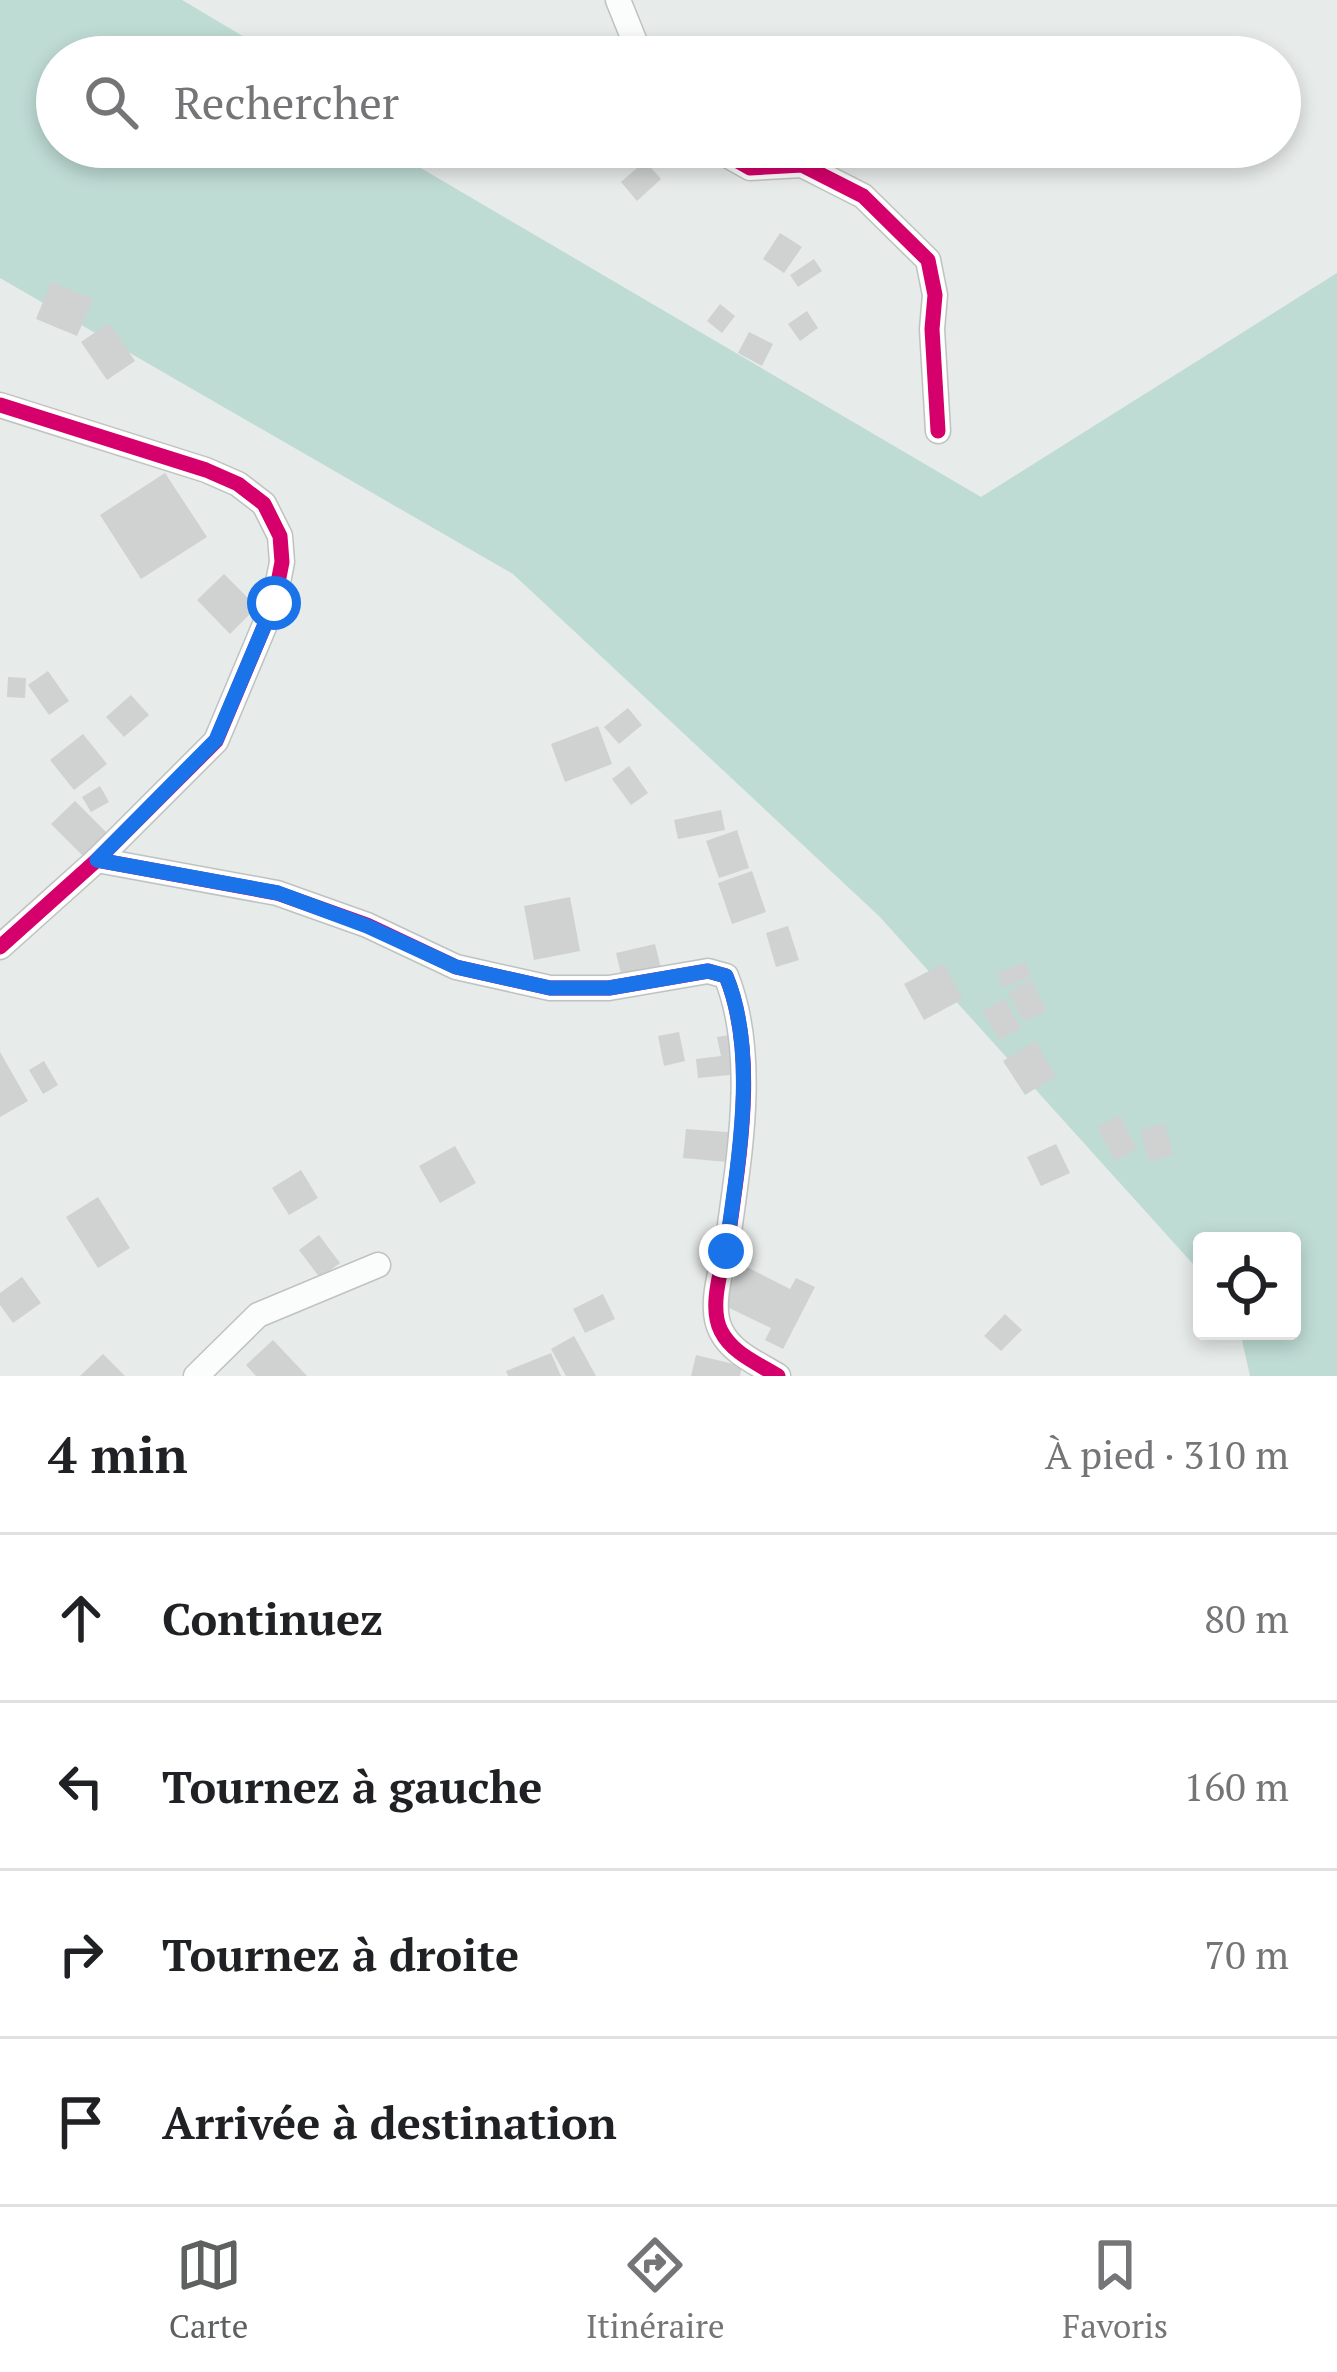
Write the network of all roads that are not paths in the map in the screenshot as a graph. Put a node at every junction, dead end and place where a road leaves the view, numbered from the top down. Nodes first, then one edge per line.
1 (618, 0) edge
2 (633, 36) edge
3 (808, 168) edge
4 (0, 405) edge
5 (938, 431) dead end
6 (97, 860) junction
7 (0, 946) edge
8 (378, 1264) dead end
9 (196, 1376) edge
10 (778, 1376) edge

1 - 2 street
3 - 5 street
4 - 6 street
6 - 7 street
6 - 10 street
8 - 9 street

